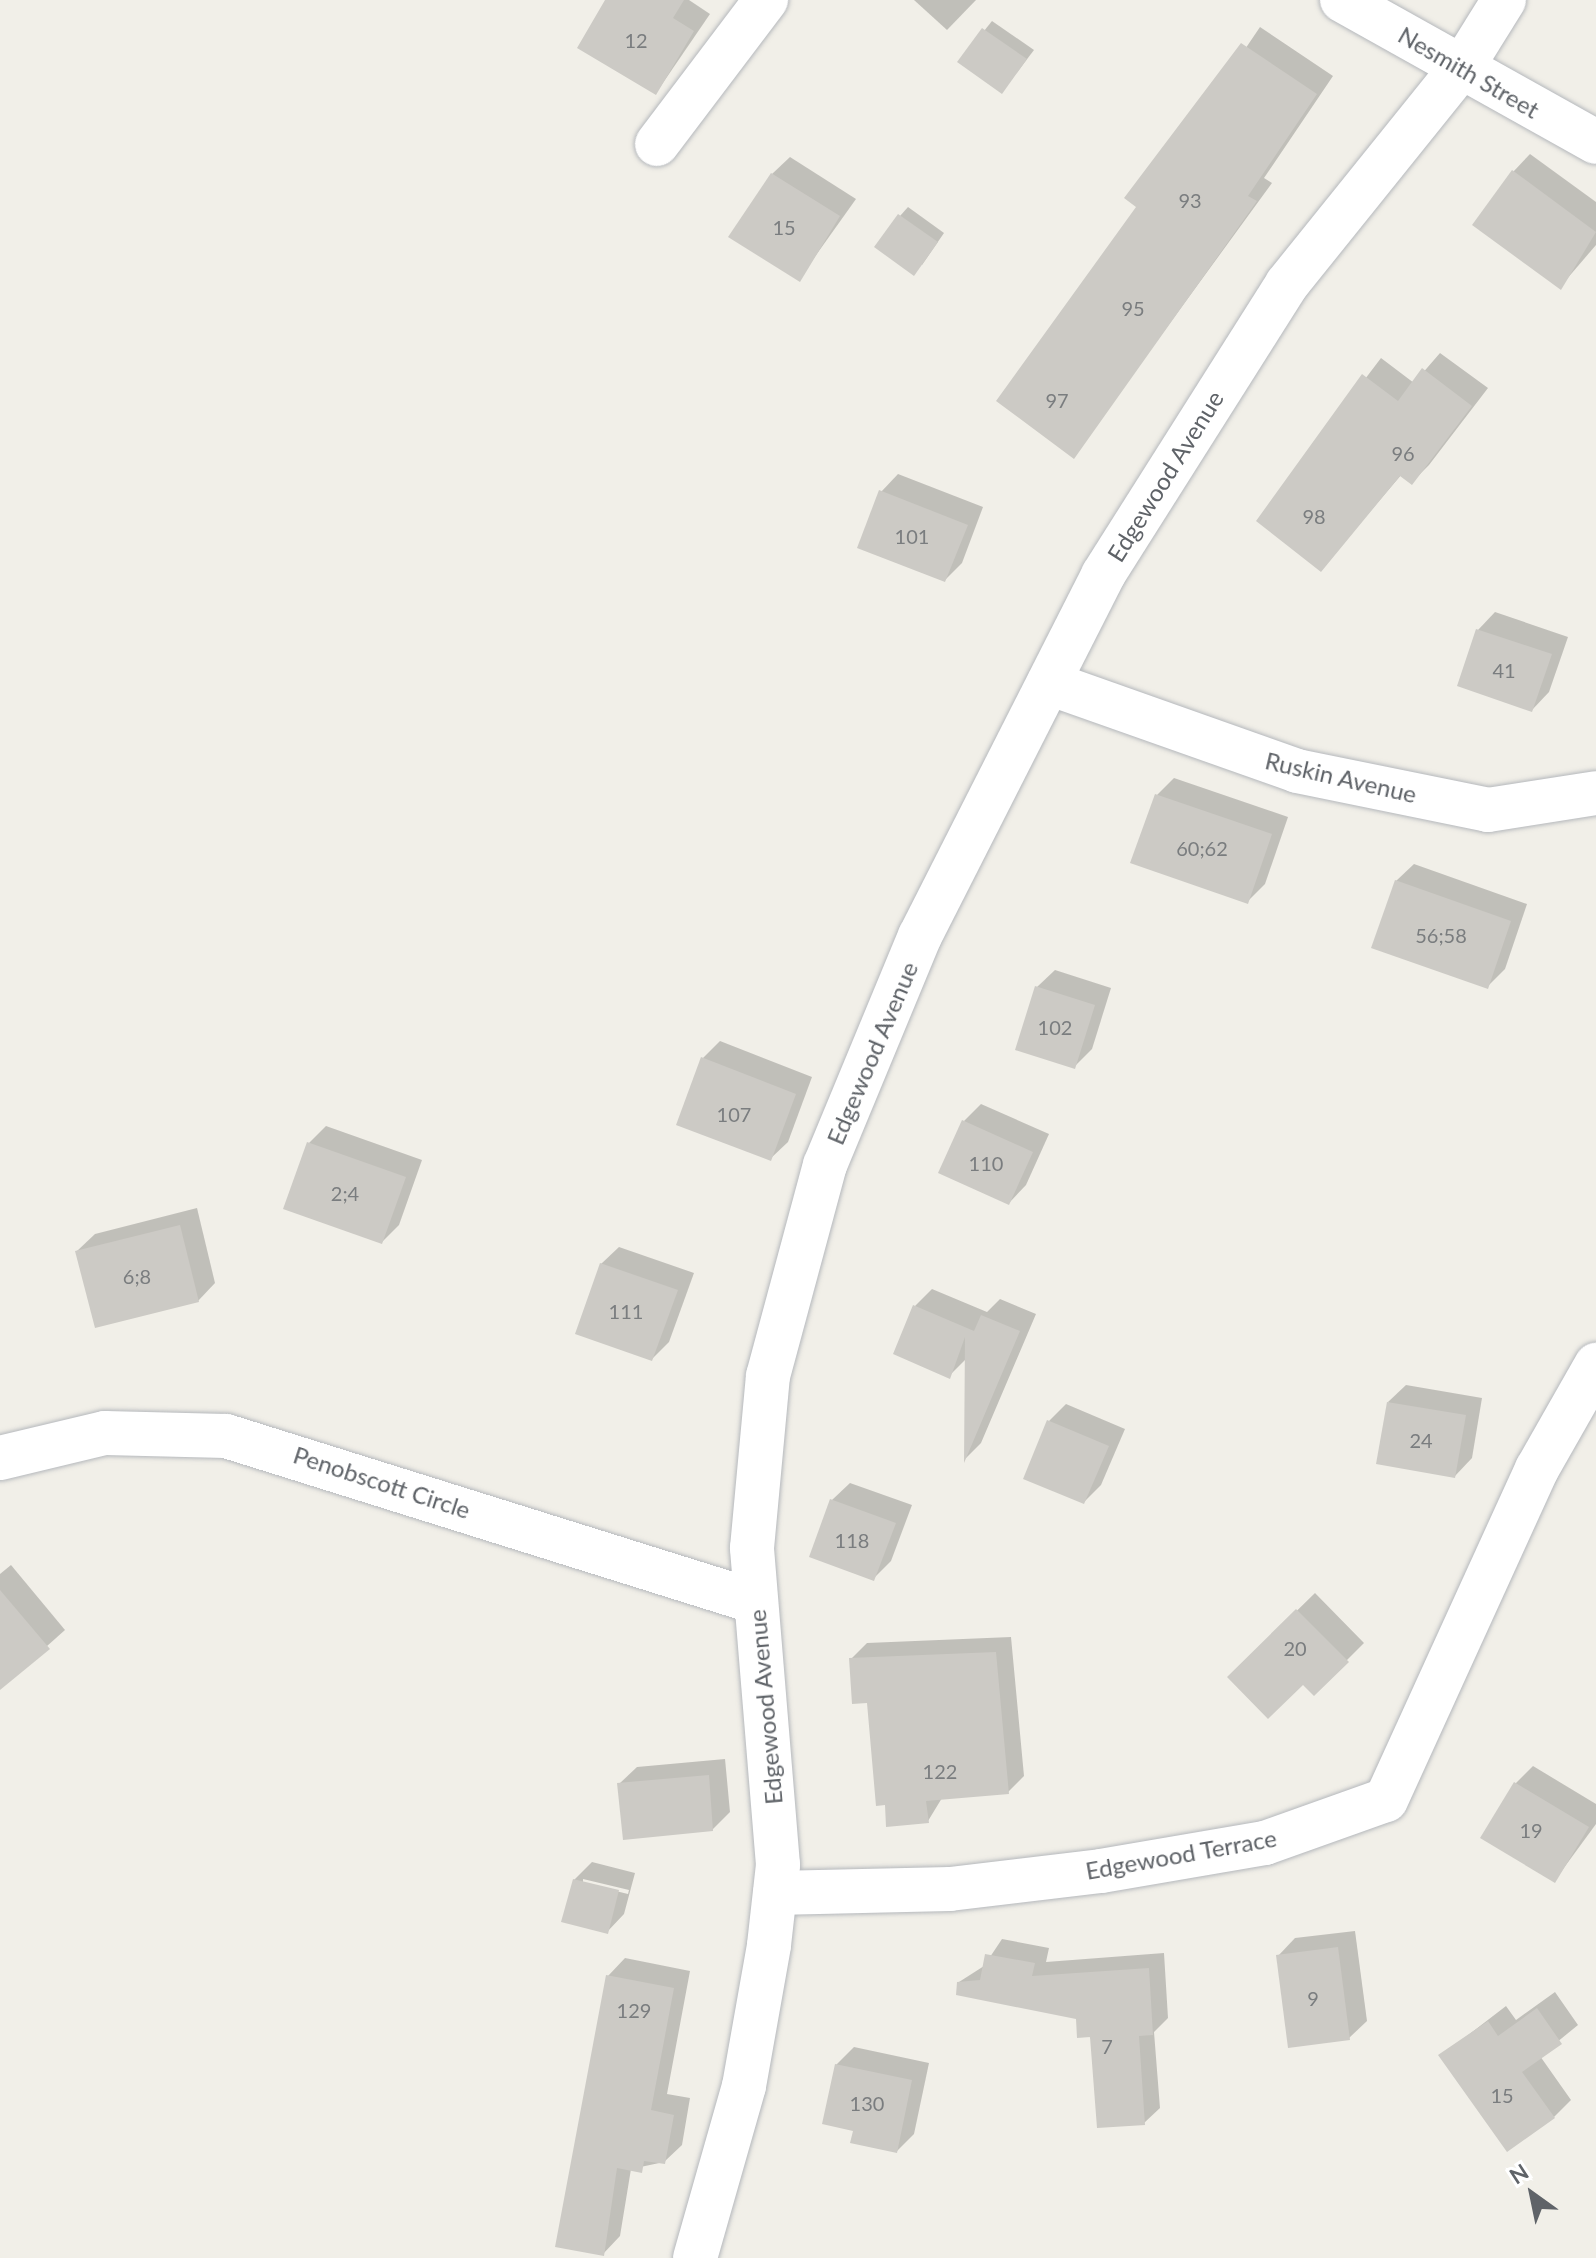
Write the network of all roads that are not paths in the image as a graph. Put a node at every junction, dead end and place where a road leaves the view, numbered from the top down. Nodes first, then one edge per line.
1 (766, 0) edge
2 (1342, 0) edge
3 (1504, 0) edge
4 (1460, 69) junction
5 (1596, 142) edge
6 (657, 144) dead end
7 (1049, 683) junction
8 (1596, 793) edge
9 (1596, 1365) edge
10 (0, 1458) edge
11 (756, 1602) junction
12 (775, 1893) junction
13 (695, 2258) edge

1 - 6 street
2 - 4 street, Nesmith Street
3 - 4 street, Edgewood Avenue
4 - 5 street, Nesmith Street
4 - 7 street, Edgewood Avenue
7 - 8 street, Ruskin Avenue
7 - 11 street, Edgewood Avenue
9 - 12 street, Edgewood Terrace
10 - 11 street, Penobscott Circle
11 - 12 street, Edgewood Avenue
12 - 13 street, Edgewood Avenue

